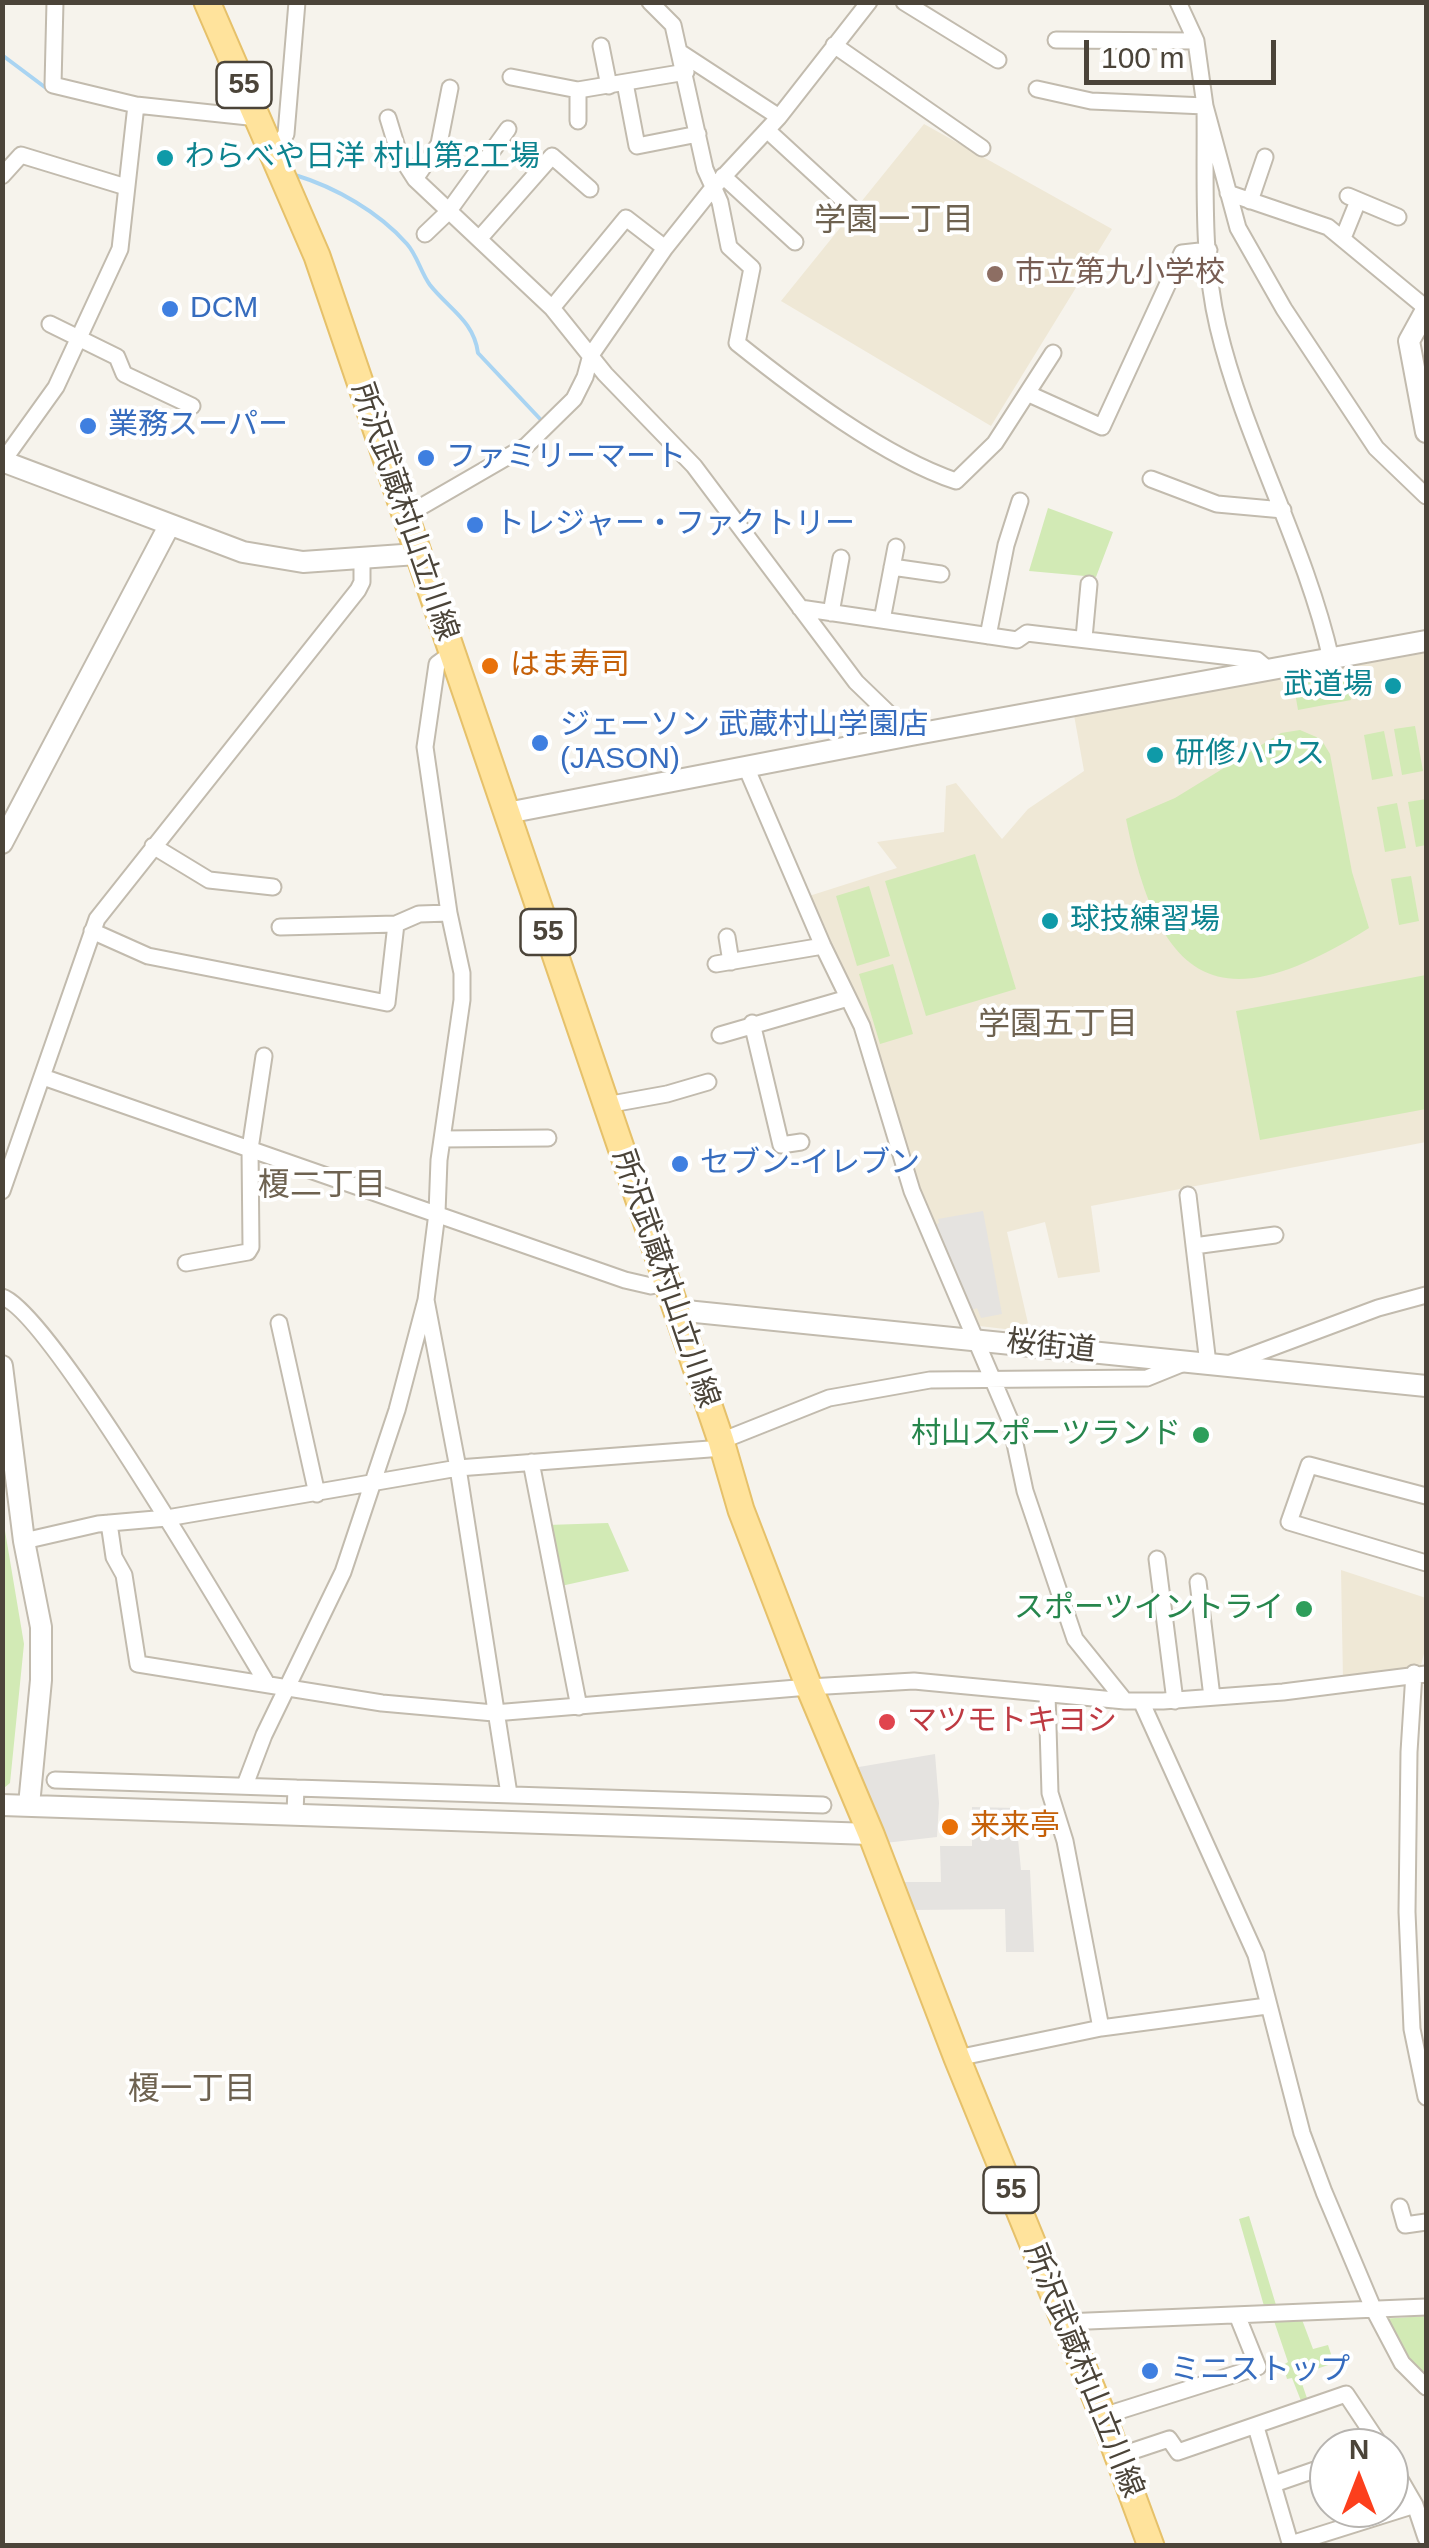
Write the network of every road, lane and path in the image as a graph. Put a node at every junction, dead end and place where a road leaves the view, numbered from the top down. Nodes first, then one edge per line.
1 (55, 2) edge
2 (207, 2) edge
3 (297, 2) edge
4 (650, 2) edge
5 (677, 2) edge
6 (869, 2) edge
7 (904, 2) edge
8 (1178, 2) edge
9 (666, 18) junction
10 (1056, 40) dead end
11 (1196, 41) junction
12 (834, 45) junction
13 (601, 46) dead end
14 (681, 53) junction
15 (998, 60) dead end
16 (686, 72) junction
17 (511, 77) dead end
18 (617, 84) junction
19 (450, 88) dead end
20 (1037, 89) dead end
21 (578, 90) junction
22 (136, 105) junction
23 (1206, 106) junction
24 (779, 117) junction
25 (258, 118) junction
26 (388, 118) dead end
27 (578, 121) dead end
28 (508, 130) dead end
29 (766, 130) junction
30 (698, 134) junction
31 (565, 142) dead end
32 (982, 148) dead end
33 (552, 156) junction
34 (1265, 157) dead end
35 (278, 164) junction
36 (2, 176) edge
37 (415, 179) junction
38 (718, 182) junction
39 (126, 188) junction
40 (590, 188) dead end
41 (1228, 193) junction
42 (1250, 201) junction
43 (854, 210) dead end
44 (448, 212) junction
45 (1398, 217) dead end
46 (425, 234) dead end
47 (1343, 238) junction
48 (479, 239) junction
49 (795, 242) dead end
50 (665, 248) junction
51 (1209, 250) junction
52 (552, 308) junction
53 (1426, 309) edge
54 (50, 324) dead end
55 (81, 338) junction
56 (1052, 353) dead end
57 (591, 355) junction
58 (1028, 394) junction
59 (192, 406) dead end
60 (1426, 432) edge
61 (3, 461) edge
62 (1151, 479) dead end
63 (1426, 496) edge
64 (1020, 501) dead end
65 (1283, 510) junction
66 (405, 516) junction
67 (169, 526) junction
68 (896, 546) dead end
69 (417, 554) junction
70 (841, 558) dead end
71 (362, 560) junction
72 (892, 568) junction
73 (940, 574) dead end
74 (1089, 584) dead end
75 (800, 608) junction
76 (831, 613) junction
77 (882, 620) junction
78 (988, 636) junction
79 (1084, 638) junction
80 (1426, 642) edge
81 (452, 653) junction
82 (1332, 659) junction
83 (1269, 670) junction
84 (911, 735) junction
85 (746, 766) junction
86 (507, 814) junction
87 (2, 843) edge
88 (153, 846) junction
89 (273, 887) dead end
90 (449, 913) junction
91 (396, 924) junction
92 (280, 927) dead end
93 (92, 931) junction
94 (727, 936) dead end
95 (823, 946) junction
96 (848, 998) junction
97 (752, 1023) junction
98 (720, 1035) dead end
99 (264, 1056) dead end
100 (42, 1077) junction
101 (708, 1082) dead end
102 (606, 1105) junction
103 (548, 1138) dead end
104 (442, 1139) junction
105 (801, 1142) dead end
106 (250, 1149) junction
107 (2, 1191) edge
108 (1188, 1195) dead end
109 (437, 1214) junction
110 (1275, 1235) dead end
111 (1194, 1246) junction
112 (186, 1263) dead end
113 (666, 1284) junction
114 (1426, 1296) edge
115 (2, 1297) edge
116 (426, 1300) junction
117 (676, 1310) junction
118 (279, 1323) dead end
119 (974, 1339) junction
120 (1207, 1363) junction
121 (2, 1366) edge
122 (990, 1380) junction
123 (1426, 1386) edge
124 (722, 1444) junction
125 (530, 1462) junction
126 (458, 1468) junction
127 (374, 1483) junction
128 (316, 1494) junction
129 (1426, 1496) edge
130 (167, 1518) junction
131 (109, 1524) junction
132 (24, 1541) junction
133 (1156, 1559) dead end
134 (1426, 1564) edge
135 (1198, 1582) dead end
136 (1423, 1671) edge
137 (266, 1682) junction
138 (809, 1686) junction
139 (290, 1688) junction
140 (1046, 1694) junction
141 (1212, 1697) junction
142 (1175, 1700) junction
143 (1133, 1701) junction
144 (579, 1707) junction
145 (494, 1714) junction
146 (55, 1780) dead end
147 (245, 1785) junction
148 (296, 1788) junction
149 (509, 1794) junction
150 (668, 1800) junction
151 (2, 1805) edge
152 (29, 1805) junction
153 (823, 1805) dead end
154 (295, 1812) junction
155 (668, 1826) junction
156 (871, 1834) junction
157 (1267, 2006) junction
158 (1102, 2028) junction
159 (1419, 2028) edge
160 (957, 2058) junction
161 (1426, 2096) edge
162 (1400, 2208) dead end
163 (1426, 2222) edge
164 (1426, 2307) edge
165 (1373, 2308) junction
166 (1237, 2315) junction
167 (1064, 2322) junction
168 (1426, 2387) edge
169 (1104, 2416) junction
170 (1256, 2427) junction
171 (1367, 2428) edge
172 (1118, 2456) junction
173 (1309, 2472) edge
174 (1274, 2484) junction
175 (1409, 2495) edge
176 (1415, 2505) junction
177 (1426, 2538) edge
178 (1291, 2544) edge
179 (1151, 2546) edge

1 - 22 street
2 - 25 main road, 所沢武蔵村山立川線 / 55
3 - 35 street
4 - 9 street
5 - 9 street
6 - 12 street
7 - 15 street
8 - 11 street
9 - 14 street
10 - 11 street
11 - 23 street
12 - 24 street
12 - 32 street
13 - 18 street
14 - 16 street
14 - 24 street
16 - 18 street
16 - 30 street
17 - 21 street
18 - 21 street
18 - 30 street
19 - 37 street
20 - 23 street
21 - 27 street
22 - 25 street
22 - 39 street
23 - 41 street
23 - 51 street
24 - 29 street
25 - 35 main road, 所沢武蔵村山立川線 / 55
26 - 37 street
28 - 44 street
29 - 38 street
29 - 43 street
30 - 38 street
31 - 33 street
33 - 40 street
33 - 48 street
34 - 42 street
35 - 66 main road, 所沢武蔵村山立川線 / 55
36 - 39 street
37 - 44 street
38 - 49 street
38 - 50 street
38 - 58 street
39 - 55 street
41 - 42 street
41 - 63 street
42 - 47 street
44 - 46 street
44 - 48 street
45 - 47 street
47 - 53 street
48 - 52 street
50 - 52 street
50 - 57 street
51 - 58 street
51 - 65 street
52 - 57 street
53 - 60 street
54 - 55 street
55 - 59 street
55 - 61 street
56 - 58 street
57 - 66 street
57 - 75 street
61 - 67 street
62 - 65 street
64 - 78 street
65 - 82 street
66 - 69 main road, 所沢武蔵村山立川線 / 55
67 - 71 street
67 - 87 street
68 - 72 street
69 - 71 street
69 - 81 main road, 所沢武蔵村山立川線 / 55
70 - 76 street
71 - 88 street
72 - 73 street
72 - 77 street
74 - 79 street
75 - 76 street
75 - 84 street
76 - 77 street
77 - 78 street
78 - 79 street
79 - 83 street
80 - 82 street
81 - 86 main road, 所沢武蔵村山立川線 / 55
81 - 90 street
82 - 83 street
83 - 84 street
84 - 85 street
85 - 86 street
85 - 95 street
86 - 102 main road, 所沢武蔵村山立川線 / 55
88 - 89 street
88 - 93 street
90 - 91 street
90 - 104 street
91 - 92 street
91 - 93 street
93 - 100 street
94 - 95 street
95 - 96 street
96 - 97 street
96 - 119 street
97 - 98 street
97 - 105 street
99 - 106 street
100 - 106 street
100 - 107 street
101 - 102 street
102 - 113 main road, 所沢武蔵村山立川線 / 55
103 - 104 street
104 - 109 street
106 - 109 street
106 - 112 street
108 - 111 street
109 - 113 street
109 - 116 street
110 - 111 street
111 - 120 street
113 - 117 main road, 所沢武蔵村山立川線 / 55
114 - 120 street
115 - 130 street
116 - 126 street
116 - 127 street
117 - 119 street, 桜街道
117 - 124 main road, 所沢武蔵村山立川線 / 55
118 - 128 street
119 - 120 street, 桜街道
119 - 122 street
120 - 122 street
120 - 123 street, 桜街道
121 - 132 street
122 - 124 street
122 - 143 street
124 - 125 street
124 - 138 main road, 所沢武蔵村山立川線 / 55
125 - 126 street
125 - 144 street
126 - 127 street
126 - 145 street
127 - 128 street
127 - 139 street
128 - 130 street
129 - 134 street
130 - 131 street
130 - 137 street
131 - 132 street
131 - 137 street
132 - 152 street
133 - 142 street
135 - 141 street
136 - 141 street
136 - 159 street
137 - 139 street
138 - 140 street
138 - 144 street
138 - 156 main road, 所沢武蔵村山立川線 / 55
139 - 145 street
139 - 147 street
140 - 143 street
140 - 158 street
141 - 142 street
142 - 143 street
143 - 157 street
144 - 145 street
145 - 149 street
146 - 147 street
147 - 148 street
148 - 149 street
148 - 154 street
149 - 150 street
150 - 153 street
150 - 155 street
151 - 152 street
152 - 154 street
154 - 155 street
155 - 156 street
156 - 160 main road, 所沢武蔵村山立川線 / 55
157 - 158 street
157 - 165 street
158 - 160 street
159 - 161 street
160 - 167 main road, 所沢武蔵村山立川線 / 55
162 - 163 street
164 - 165 street
165 - 166 street
165 - 168 street
166 - 167 street
166 - 169 street
167 - 169 main road, 所沢武蔵村山立川線 / 55
169 - 172 main road, 所沢武蔵村山立川線 / 55
170 - 171 street
170 - 172 street
170 - 174 street
172 - 179 main road, 所沢武蔵村山立川線 / 55
173 - 174 street
174 - 178 street
175 - 176 street
176 - 177 street
176 - 178 street

